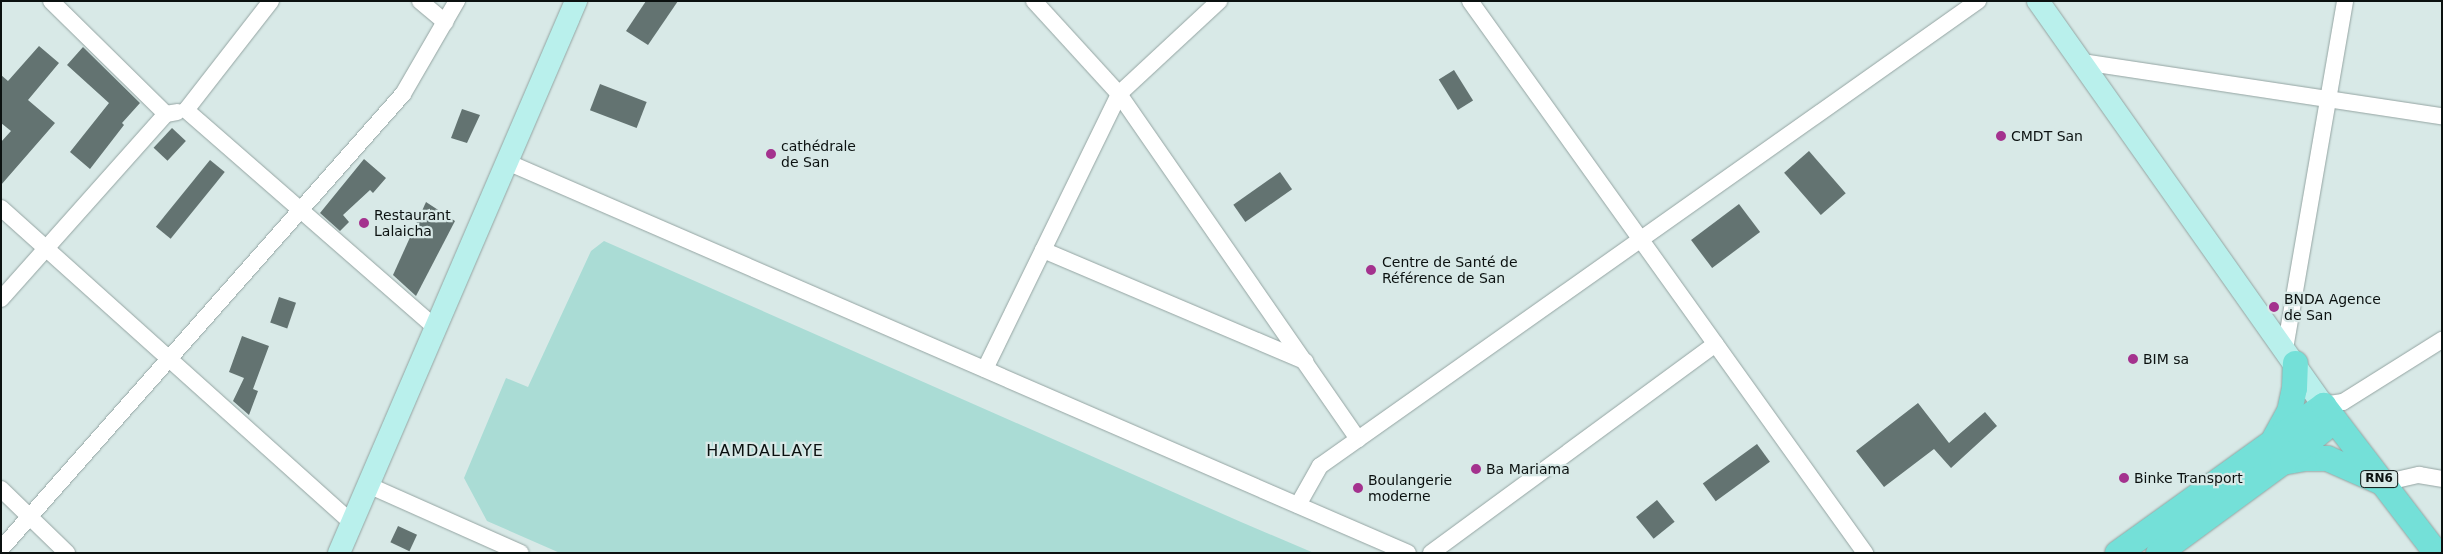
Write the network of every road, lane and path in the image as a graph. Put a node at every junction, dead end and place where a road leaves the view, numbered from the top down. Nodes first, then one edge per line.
1 (51, 1) edge
2 (271, 1) edge
3 (420, 1) edge
4 (457, 1) edge
5 (576, 1) edge
6 (1034, 1) edge
7 (1220, 1) edge
8 (1470, 1) edge
9 (1978, 1) edge
10 (2038, 1) edge
11 (2344, 1) edge
12 (445, 22) junction
13 (2083, 62) junction
14 (1120, 94) junction
15 (2328, 99) junction
16 (186, 110) junction
17 (166, 114) junction
18 (2442, 116) edge
19 (507, 162) junction
20 (1, 208) edge
21 (301, 209) junction
22 (1642, 239) junction
23 (46, 248) junction
24 (1043, 250) junction
25 (1, 299) edge
26 (436, 327) junction
27 (2442, 340) edge
28 (1716, 344) junction
29 (2290, 356) junction
30 (169, 359) junction
31 (1305, 361) junction
32 (985, 369) junction
33 (2333, 409) junction
34 (1358, 439) junction
35 (2275, 454) junction
36 (2442, 479) edge
37 (2383, 483) junction
38 (368, 485) junction
39 (1, 489) edge
40 (1298, 505) junction
41 (30, 517) junction
42 (352, 523) junction
43 (1, 549) edge
44 (67, 553) edge
45 (339, 553) edge
46 (521, 553) edge
47 (1408, 553) edge
48 (1431, 553) edge
49 (1865, 553) edge
50 (2117, 553) edge
51 (2158, 553) edge
52 (2436, 553) edge

1 - 17 street
2 - 16 street
3 - 12 street
4 - 12 street
5 - 19 main road
6 - 14 street
7 - 14 street
8 - 22 street
9 - 22 street
10 - 13 main road
11 - 15 street
12 - 21 street
13 - 15 street
13 - 29 main road
14 - 24 street
14 - 31 street
15 - 18 street
15 - 29 street
16 - 17 street
16 - 21 street
17 - 23 street
19 - 26 main road
19 - 32 street
20 - 23 street
21 - 26 street
21 - 30 street
22 - 28 street
22 - 34 street
23 - 25 street
23 - 30 street
24 - 31 street
24 - 32 street
26 - 38 main road
27 - 33 street
28 - 48 street
28 - 49 street
29 - 33 main road
29 - 35 main road
30 - 41 street
30 - 42 street
31 - 34 street
32 - 40 street
33 - 35 main road, RN6
33 - 37 main road, RN6
34 - 40 street
35 - 37 main road, RN6
35 - 50 main road, RN6
35 - 51 main road, RN6
36 - 37 street
37 - 52 main road, RN6
38 - 42 main road
38 - 46 street
39 - 41 street
40 - 47 street
41 - 43 street
41 - 44 street
42 - 45 main road

